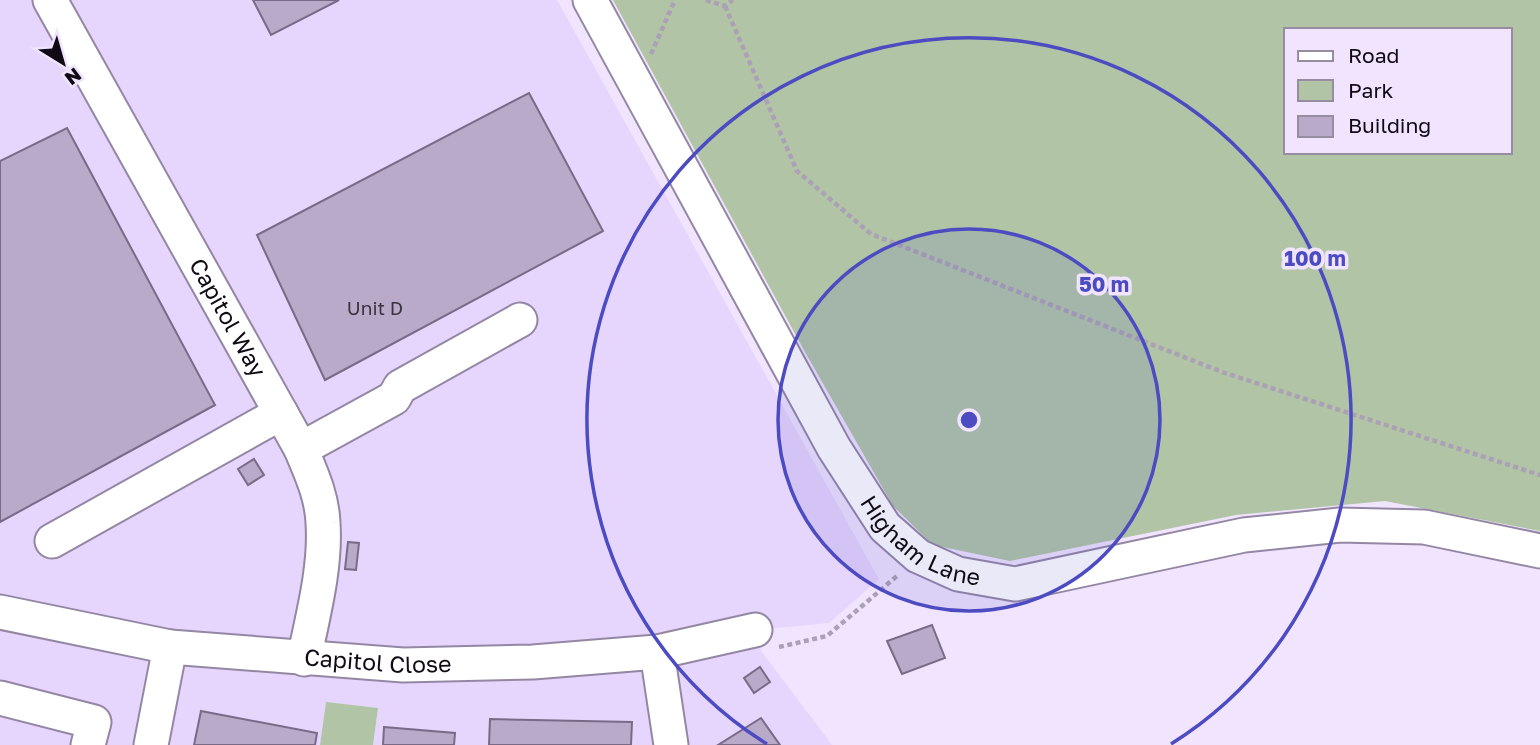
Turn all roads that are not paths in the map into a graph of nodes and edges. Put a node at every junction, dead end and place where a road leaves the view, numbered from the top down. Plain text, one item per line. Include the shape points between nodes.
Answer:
1 (50, 0) edge
2 (590, 0) edge
3 (520, 320) dead end
4 (292, 432) junction
5 (52, 541) dead end
6 (1540, 551) edge
7 (0, 612) edge
8 (755, 630) road end
9 (170, 647) junction
10 (657, 652) junction
11 (304, 659) junction
12 (0, 698) edge
13 (88, 745) edge
14 (151, 745) edge
15 (671, 745) edge

1 - 4 street, Capitol Way
2 - 6 street, Higham Lane via 834,448 885,527 918,556 958,574 1015,584 1244,535 1340,525 1424,527
3 - 4 street via 400,387 394,398
4 - 5 street
4 - 11 street, Capitol Way via 316,485 323,523 321,567
7 - 9 street, Capitol Close
8 - 10 street, Capitol Close
9 - 11 street, Capitol Close
9 - 14 street
10 - 11 street, Capitol Close via 533,662 403,664
10 - 15 street
12 - 13 street via 94,722

